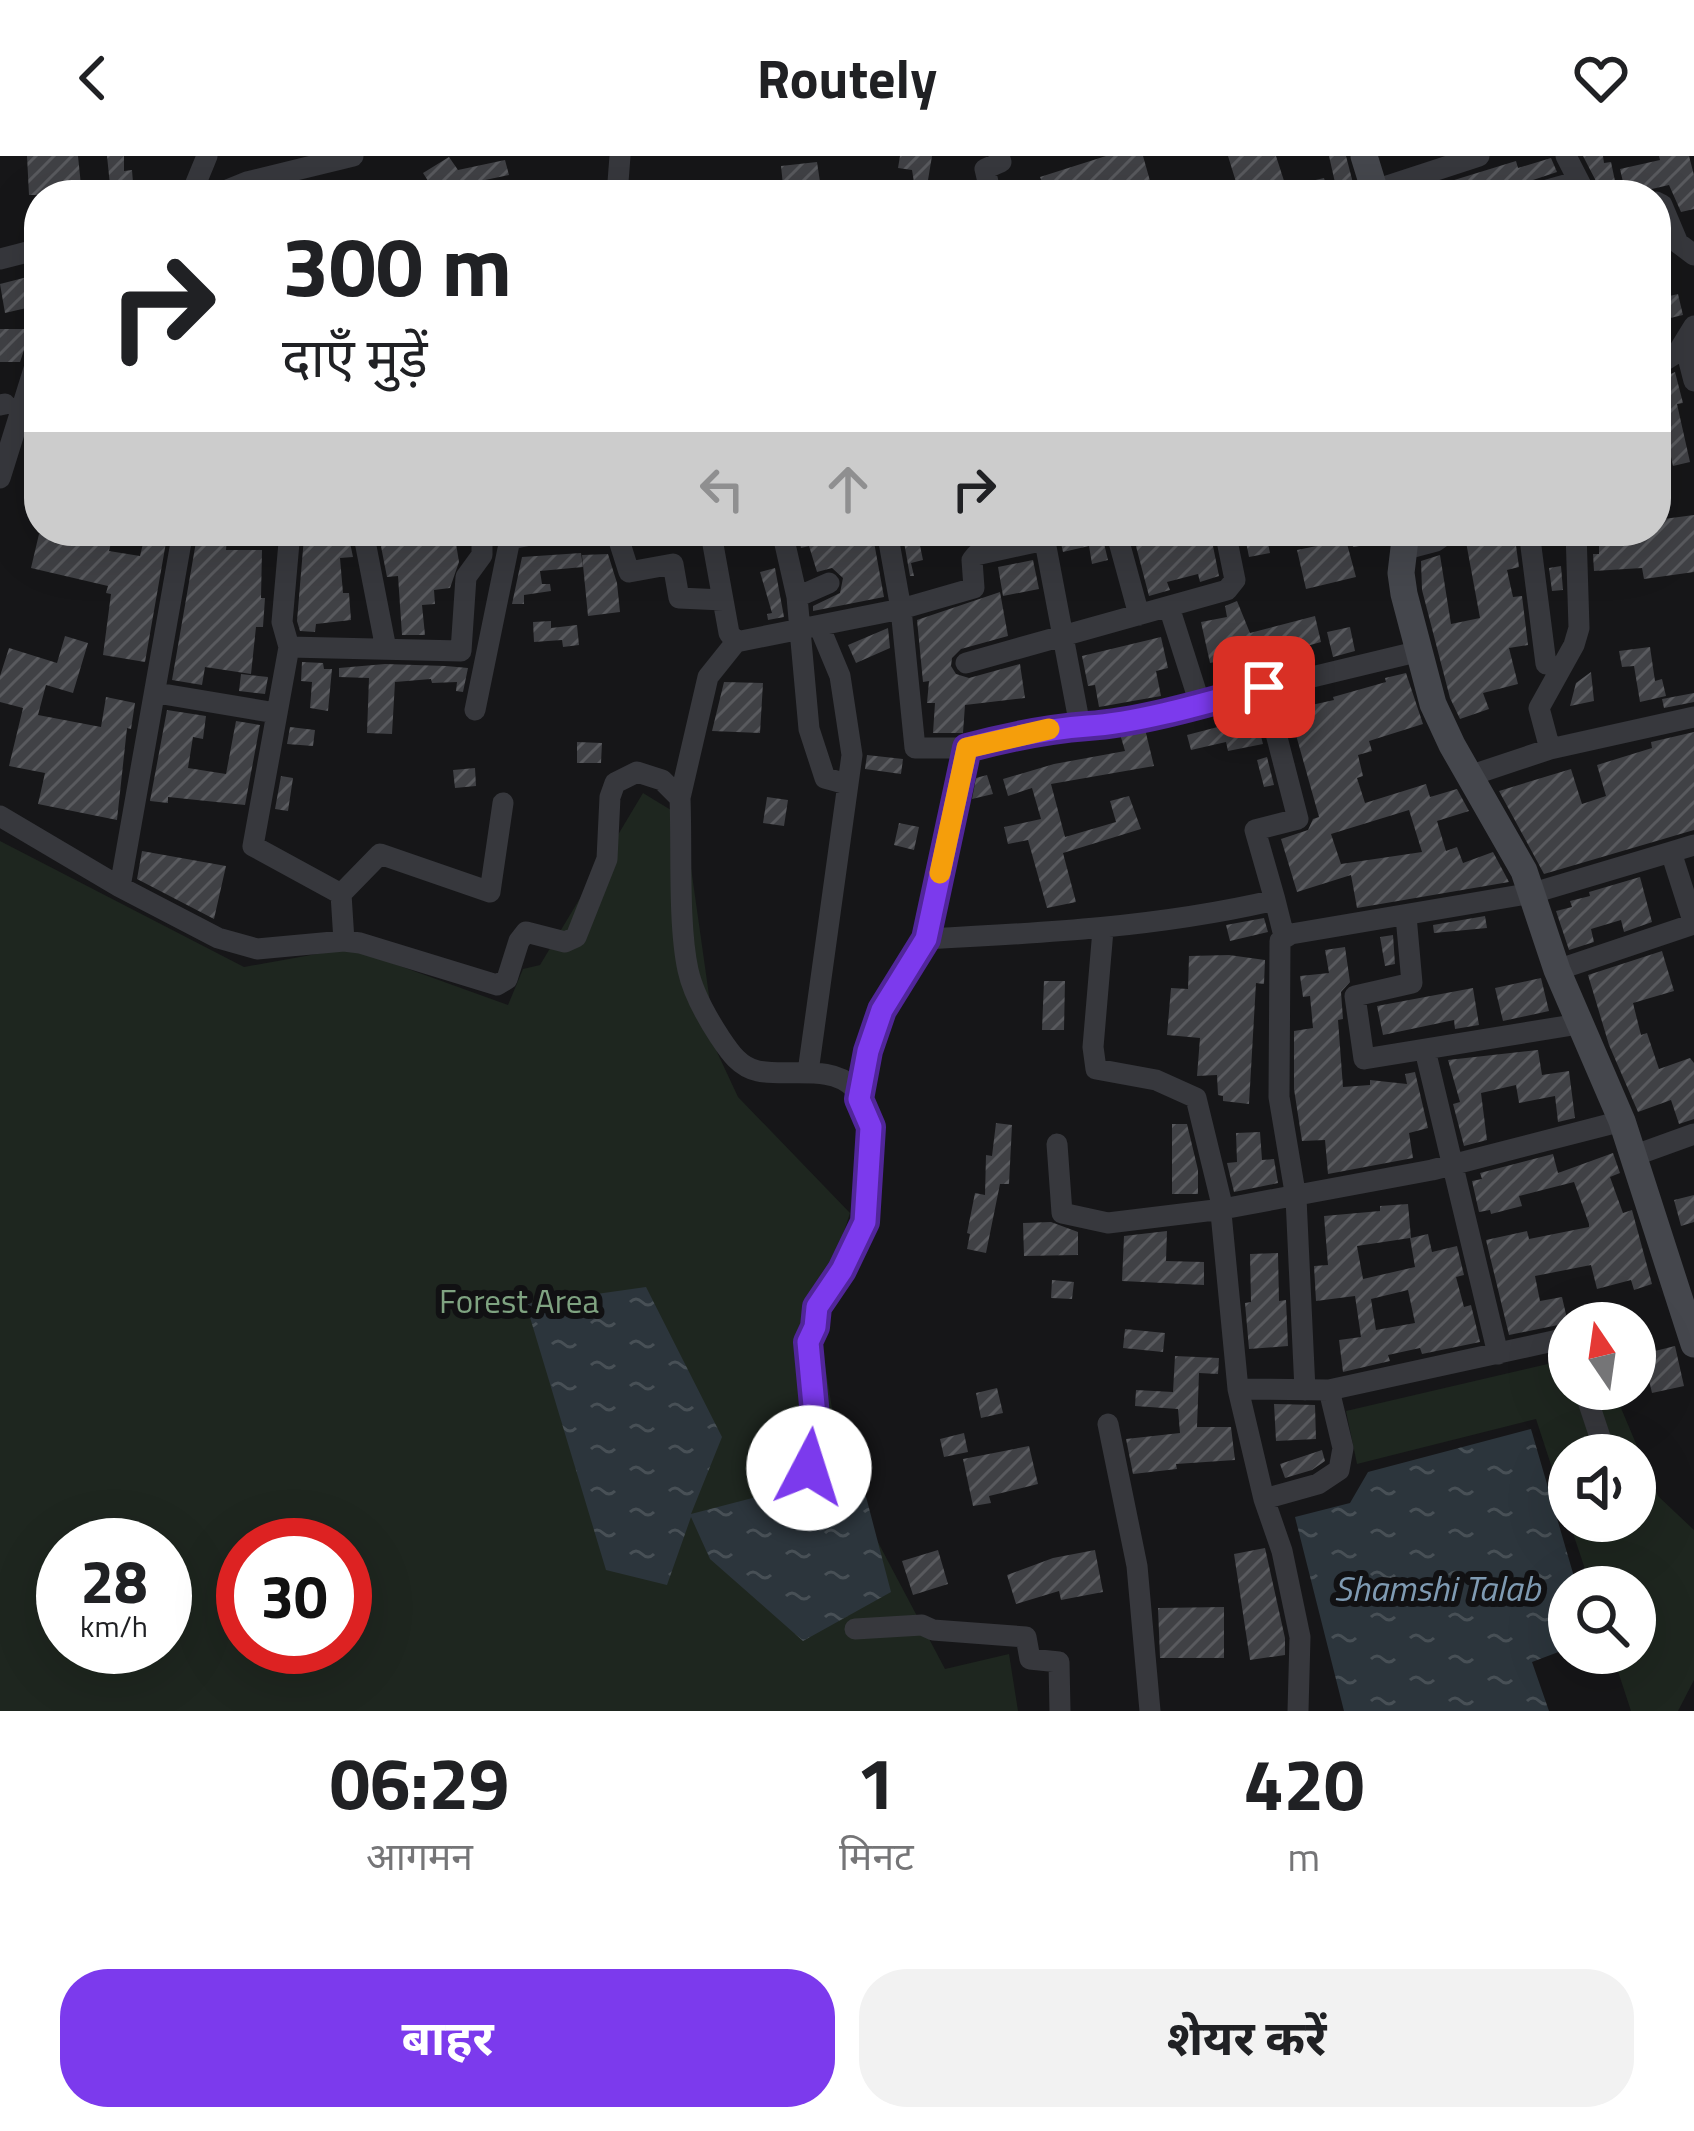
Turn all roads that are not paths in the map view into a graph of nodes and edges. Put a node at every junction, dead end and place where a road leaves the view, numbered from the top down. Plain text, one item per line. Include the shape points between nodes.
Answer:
1 (353, 156) edge
2 (999, 156) edge
3 (1479, 156) edge
4 (256, 180) edge
5 (988, 180) edge
6 (1412, 180) edge
7 (1671, 226) edge
8 (1694, 255) edge
9 (1689, 334) edge
10 (1694, 381) edge
11 (24, 401) edge
12 (0, 478) edge
13 (181, 546) edge
14 (289, 546) edge
15 (366, 546) edge
16 (482, 546) edge
17 (509, 546) edge
18 (621, 546) edge
19 (713, 546) edge
20 (785, 546) edge
21 (890, 546) edge
22 (1008, 546) edge
23 (1046, 546) edge
24 (1120, 546) edge
25 (1228, 546) edge
26 (1404, 546) edge
27 (1531, 546) edge
28 (1576, 546) edge
29 (829, 583) dead end
30 (797, 597) junction
31 (723, 601) junction
32 (1169, 607) junction
33 (902, 609) junction
34 (1139, 615) junction
35 (810, 630) junction
36 (1065, 637) junction
37 (736, 642) junction
38 (289, 647) junction
39 (386, 649) junction
40 (1417, 652) junction
41 (966, 664) dead end
42 (1546, 664) dead end
43 (1264, 687) junction
44 (157, 693) junction
45 (1200, 704) junction
46 (475, 710) dead end
47 (276, 713) junction
48 (1694, 717) edge
49 (1080, 726) junction
50 (967, 748) junction
51 (1550, 749) junction
52 (1469, 776) junction
53 (848, 784) junction
54 (680, 798) junction
55 (503, 803) dead end
56 (0, 816) edge
57 (1694, 845) edge
58 (1671, 852) junction
59 (120, 887) junction
60 (1533, 893) junction
61 (341, 894) junction
62 (1275, 900) junction
63 (1406, 916) junction
64 (1103, 930) junction
65 (1284, 936) junction
66 (926, 939) junction
67 (344, 941) junction
68 (1557, 970) junction
69 (1579, 1024) junction
70 (1425, 1050) junction
71 (808, 1072) junction
72 (859, 1099) junction
73 (1622, 1121) junction
74 (1694, 1134) edge
75 (1057, 1144) dead end
76 (1634, 1156) junction
77 (1452, 1165) junction
78 (1296, 1198) junction
79 (1223, 1209) junction
80 (1548, 1343) edge
81 (1694, 1344) edge
82 (1498, 1354) junction
83 (1238, 1389) junction
84 (1305, 1390) junction
85 (1329, 1390) junction
86 (1108, 1424) dead end
87 (809, 1468) dead end
88 (1264, 1498) junction
89 (855, 1629) dead end
90 (1060, 1711) edge
91 (1150, 1711) edge
92 (1298, 1711) edge

1 - 4 street
2 - 5 street via 985,169
3 - 6 street
7 - 8 street
9 - 10 street
11 - 12 street
13 - 44 street
14 - 38 street via 282,622
15 - 39 street
16 - 39 street via 466,577 461,651
17 - 46 street
18 - 31 street via 629,572 673,564 679,598
19 - 31 street
20 - 30 street
21 - 33 street
22 - 33 street via 976,555 974,588
23 - 36 street
24 - 34 street
25 - 32 street via 1233,586
26 - 40 street
27 - 42 street
28 - 51 street via 1579,628 1539,708
29 - 30 street
30 - 35 street
31 - 37 street
32 - 34 street
32 - 45 street
33 - 35 street
33 - 50 street via 915,748
34 - 36 street
35 - 37 street
35 - 53 street via 840,676 852,755
35 - 53 street via 809,729 825,778
36 - 41 street
36 - 49 street
37 - 54 street via 708,677
38 - 39 street
38 - 47 street
40 - 43 street
40 - 52 street
43 - 45 street
43 - 62 street via 1298,819 1255,830
44 - 47 street
44 - 59 street
45 - 49 street
47 - 61 street via 254,846
48 - 51 street
49 - 50 street
50 - 66 street
51 - 52 street
52 - 60 street
53 - 71 street
54 - 67 street via 662,780 637,772 615,783 607,859 575,937 565,943 526,932 504,983
54 - 71 street via 686,965 696,994 743,1066
55 - 61 street via 490,892 380,854
56 - 59 street
57 - 58 street
58 - 60 street
58 - 68 street via 1694,924
59 - 67 street via 235,944
60 - 63 street
60 - 68 street
61 - 67 street
62 - 64 street
62 - 65 street
63 - 65 street
63 - 70 street via 1412,983 1354,1000 1364,1059
64 - 66 street
64 - 79 street via 1096,1069 1156,1080 1196,1098
65 - 78 street via 1279,1097
66 - 72 street via 882,1010
68 - 69 street
69 - 70 street
69 - 73 street
70 - 77 street
71 - 72 street via 852,1085
72 - 87 street via 871,1127 865,1222 817,1307 808,1342 817,1437
73 - 76 street
73 - 77 street
74 - 76 street
75 - 79 street via 1062,1213 1108,1222
76 - 81 street
77 - 78 street
77 - 82 street
78 - 79 street
78 - 84 street
79 - 83 street
80 - 82 street
82 - 85 street
83 - 84 street
83 - 88 street
84 - 85 street
85 - 88 street via 1339,1469 1318,1484
86 - 91 street via 1137,1566
88 - 92 street via 1300,1637
89 - 90 street via 922,1624 1026,1637 1030,1659 1059,1663

